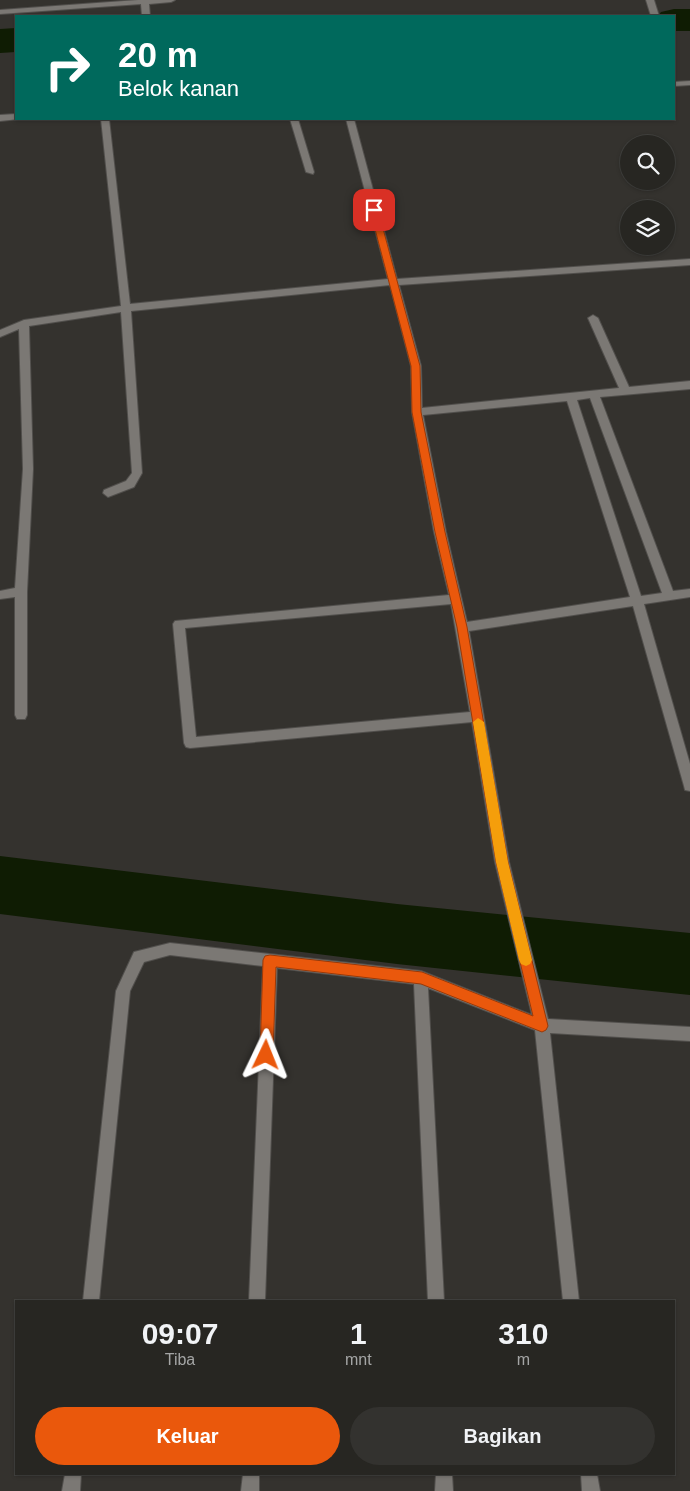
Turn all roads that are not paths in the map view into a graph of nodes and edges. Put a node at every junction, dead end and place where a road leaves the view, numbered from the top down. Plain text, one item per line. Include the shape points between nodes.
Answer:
1 (171, 0) edge
2 (145, 1) edge
3 (0, 12) edge
4 (146, 15) edge
5 (690, 83) edge
6 (675, 84) edge
7 (15, 117) edge
8 (0, 118) edge
9 (105, 120) edge
10 (294, 120) edge
11 (350, 120) edge
12 (310, 172) dead end
13 (690, 262) edge
14 (394, 282) junction
15 (126, 308) junction
16 (593, 318) dead end
17 (24, 323) junction
18 (0, 334) edge
19 (690, 386) edge
20 (626, 392) junction
21 (594, 396) junction
22 (571, 398) junction
23 (417, 412) junction
24 (108, 493) dead end
25 (21, 592) junction
26 (690, 593) edge
27 (0, 595) edge
28 (669, 595) junction
29 (456, 599) junction
30 (637, 600) junction
31 (462, 627) junction
32 (21, 715) dead end
33 (477, 716) junction
34 (690, 786) edge
35 (270, 960) junction
36 (422, 978) junction
37 (542, 1026) junction
38 (690, 1034) edge
39 (91, 1300) edge
40 (257, 1300) edge
41 (436, 1300) edge
42 (571, 1300) edge
43 (73, 1475) edge
44 (250, 1475) edge
45 (444, 1475) edge
46 (589, 1475) edge
47 (71, 1491) edge
48 (250, 1491) edge
49 (444, 1491) edge
50 (591, 1491) edge

1 - 2 street
2 - 3 street
2 - 4 street
5 - 6 street
7 - 8 street
9 - 15 street
10 - 12 street
11 - 14 street
13 - 14 street
14 - 15 street
14 - 23 street via 416,366
15 - 17 street
15 - 24 street via 137,473 130,484
16 - 20 street
17 - 18 street
17 - 25 street via 28,469
19 - 20 street
20 - 21 street
21 - 22 street
21 - 28 street
22 - 23 street
22 - 30 street
23 - 29 street
25 - 27 street
25 - 32 street
26 - 28 street
28 - 30 street
29 - 31 street
29 - 33 street via 179,624 190,743
30 - 31 street
30 - 34 street
31 - 33 street
33 - 37 street via 502,862
35 - 36 street
35 - 39 street via 170,949 139,957 123,991
35 - 40 street
36 - 37 street
36 - 41 street
37 - 38 street
37 - 42 street
43 - 47 street
44 - 48 street
45 - 49 street
46 - 50 street

